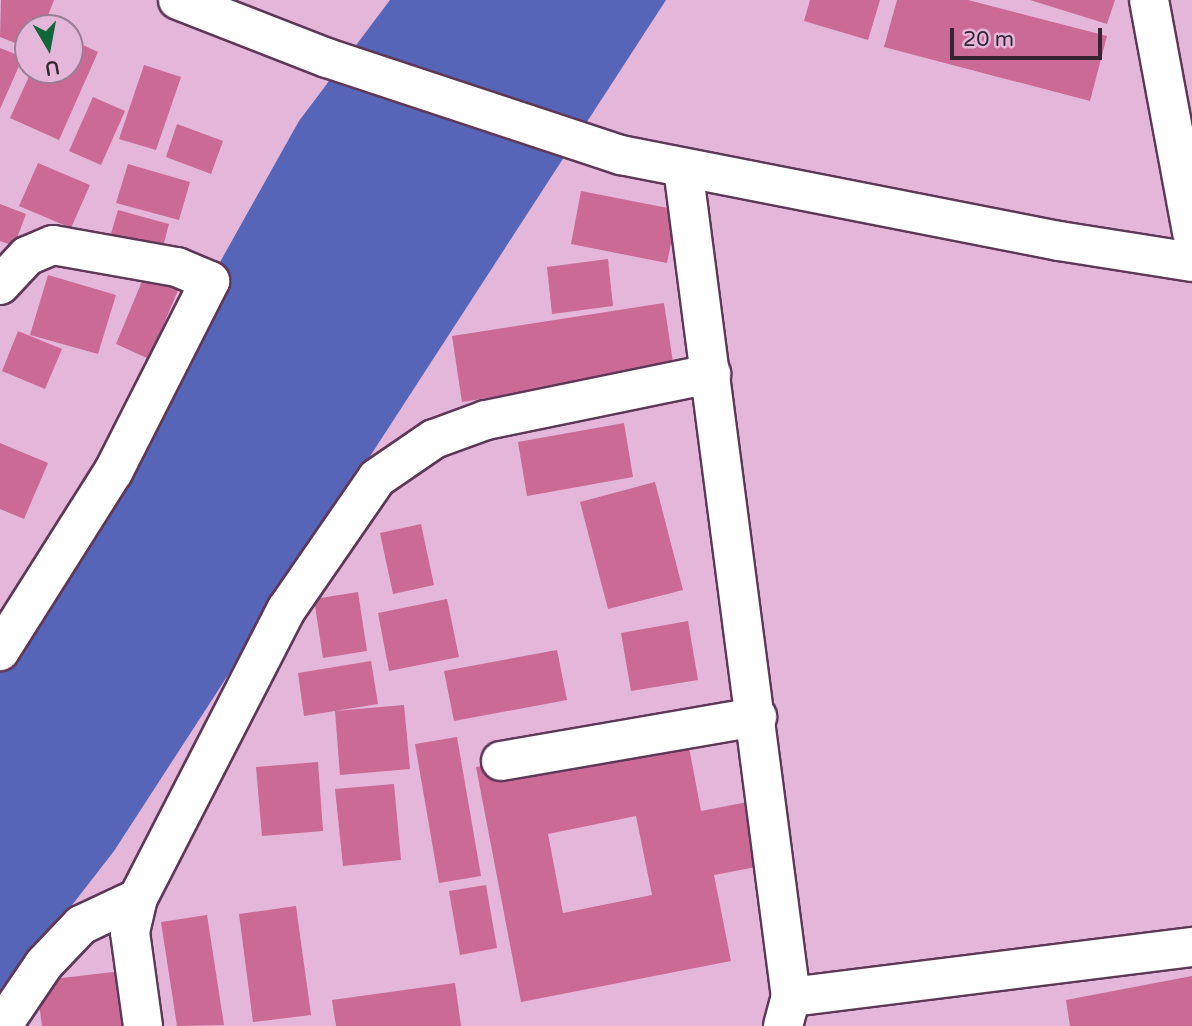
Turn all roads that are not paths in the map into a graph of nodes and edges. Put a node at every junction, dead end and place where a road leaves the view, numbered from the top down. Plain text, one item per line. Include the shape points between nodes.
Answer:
1 (178, 0) edge
2 (1149, 0) edge
3 (683, 167) junction
4 (1192, 233) edge
5 (1192, 262) edge
6 (0, 285) edge
7 (710, 374) junction
8 (0, 651) edge
9 (757, 717) junction
10 (501, 761) dead end
11 (138, 898) junction
12 (1192, 947) edge
13 (787, 1011) edge
14 (2, 1026) edge
15 (143, 1026) edge

1 - 3 street via 327,58 621,155
2 - 4 street
3 - 5 street via 1059,242
3 - 7 street
6 - 8 street via 27,256 53,245 177,267 210,281 113,472
7 - 9 street
7 - 11 street via 486,420 434,439 377,478 286,610
9 - 10 street
9 - 13 street
11 - 14 street via 81,925 44,964
11 - 15 street via 130,932
12 - 13 street

